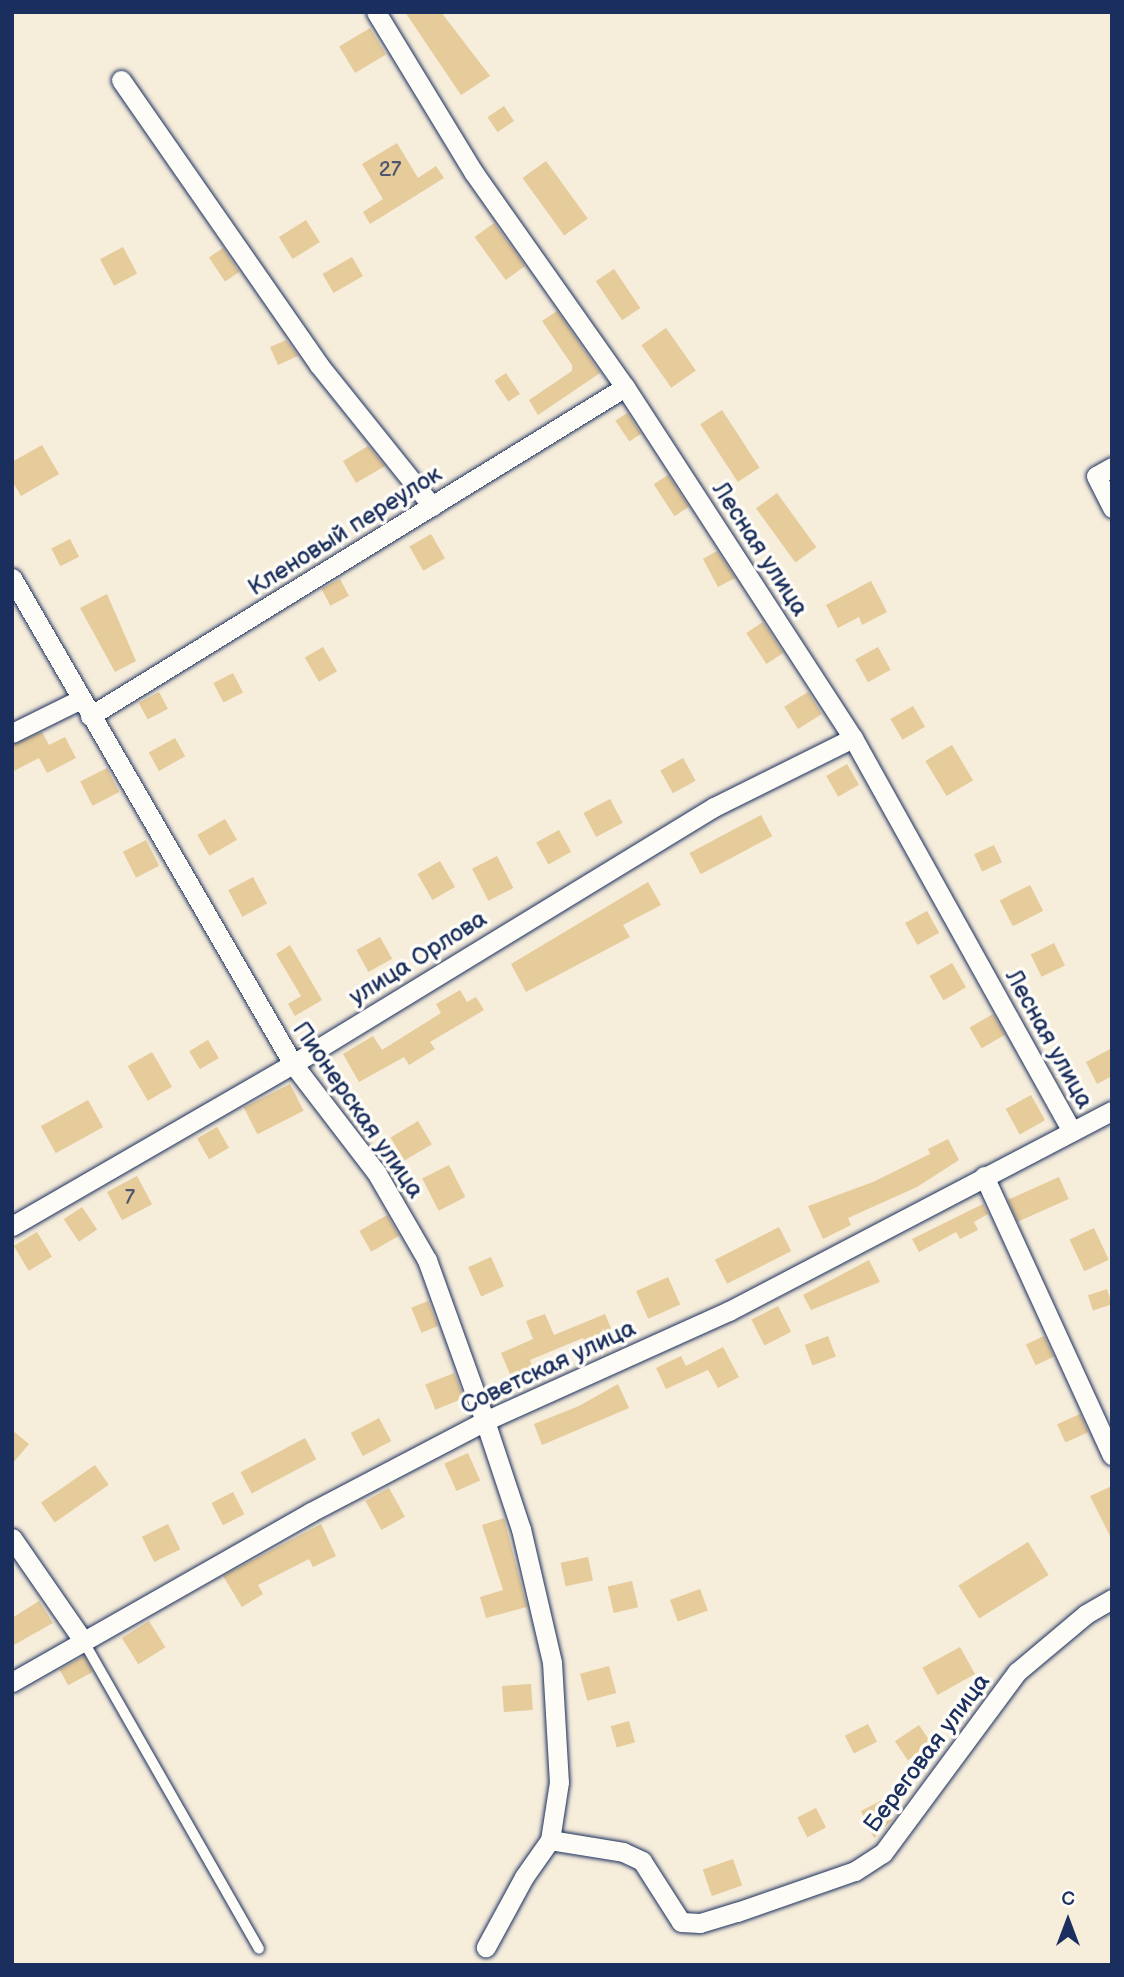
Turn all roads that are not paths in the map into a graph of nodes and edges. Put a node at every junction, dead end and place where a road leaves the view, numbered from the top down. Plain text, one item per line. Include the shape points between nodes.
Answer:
1 (376, 12) edge
2 (121, 80) dead end
3 (625, 387) junction
4 (1104, 472) edge
5 (432, 506) junction
6 (1112, 508) edge
7 (12, 578) edge
8 (86, 707) junction
9 (12, 733) edge
10 (853, 738) junction
11 (293, 1064) junction
12 (1112, 1111) edge
13 (1072, 1131) junction
14 (984, 1176) junction
15 (12, 1226) edge
16 (485, 1421) junction
17 (1112, 1455) edge
18 (12, 1538) edge
19 (1112, 1599) edge
20 (84, 1642) junction
21 (12, 1682) edge
22 (550, 1840) junction
23 (486, 1947) dead end
24 (259, 1949) dead end

1 - 3 street, Лесная улица via 474,173
2 - 5 street via 318,365
3 - 5 street, Кленовый переулок
3 - 10 street, Лесная улица
4 - 6 street
5 - 8 street, Кленовый переулок
7 - 8 street, Пионерская улица
8 - 9 street, Кленовый переулок
8 - 11 street, Пионерская улица
10 - 11 street, улица Орлова via 714,807
10 - 13 street, Лесная улица
11 - 15 street, улица Орлова
11 - 16 street, Пионерская улица via 376,1172 427,1260
12 - 13 street, Советская улица
13 - 14 street, Советская улица
14 - 16 street, Советская улица via 729,1311
14 - 17 street
16 - 20 street, Советская улица via 311,1512
16 - 22 street, Пионерская улица via 521,1529 552,1662 559,1782
18 - 20 street
19 - 22 street, Береговая улица via 1086,1614 1017,1672 883,1853 855,1871 747,1909 699,1923 681,1922 642,1861 623,1852
20 - 21 street, Советская улица
20 - 24 lane
22 - 23 street, Пионерская улица

